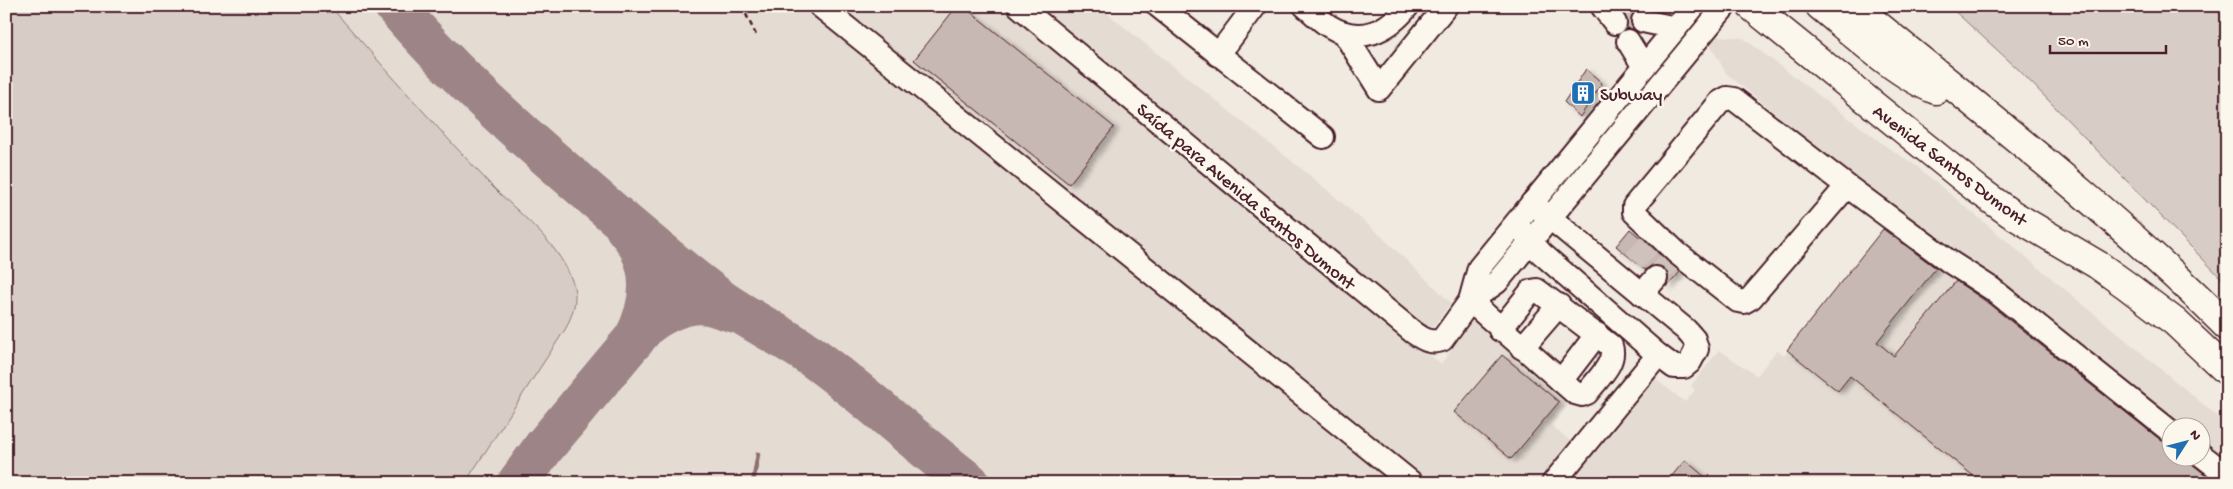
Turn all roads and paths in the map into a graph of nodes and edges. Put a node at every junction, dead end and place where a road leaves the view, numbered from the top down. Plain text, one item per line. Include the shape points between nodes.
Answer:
1 (742, 6) edge
2 (820, 6) edge
3 (1019, 6) edge
4 (1158, 6) edge
5 (1255, 6) edge
6 (1305, 6) edge
7 (1408, 6) edge
8 (1446, 6) edge
9 (1694, 6) edge
10 (1725, 6) edge
11 (1751, 6) edge
12 (1820, 6) edge
13 (1854, 6) edge
14 (1619, 19) edge
15 (1676, 28) junction
16 (1344, 33) junction
17 (757, 37) dead end
18 (1218, 55) junction
19 (1644, 67) junction
20 (1973, 103) junction
21 (1323, 138) dead end
22 (1847, 186) junction
23 (1532, 203) junction
24 (1551, 218) junction
25 (1516, 224) junction
26 (1531, 243) junction
27 (1641, 254) junction
28 (1661, 272) junction
29 (1470, 301) junction
30 (1558, 305) junction
31 (2227, 326) edge
32 (1500, 330) junction
33 (1522, 348) junction
34 (1658, 355) junction
35 (2227, 371) edge
36 (2160, 423) edge
37 (2210, 462) edge
38 (2227, 475) edge
39 (1412, 483) edge
40 (1553, 483) edge

1 - 17 path
2 - 39 street
3 - 29 street, Saída para Avenida Santos Dumont via 1422,339 1442,340
4 - 18 street
5 - 18 street
6 - 16 street via 1329,26
7 - 16 street via 1396,21 1378,32
8 - 16 street via 1379,89
9 - 15 street
10 - 24 street
11 - 35 main road, Avenida Santos Dumont via 1977,189 2010,213 2098,264 2175,322
12 - 20 main road via 1875,51 1928,87
13 - 20 main road
14 - 15 street
14 - 19 street
15 - 19 street
18 - 21 street
19 - 23 street
20 - 31 main road via 2174,272
22 - 27 street via 1734,98 1727,98 1720,102 1634,206
22 - 28 street via 1751,298 1744,302
22 - 36 street via 1992,289
23 - 24 street
23 - 25 street
24 - 26 street
24 - 27 street
25 - 26 street
25 - 29 street via 1480,268
26 - 29 street via 1497,282
26 - 34 street
27 - 28 street
27 - 28 street
28 - 34 street via 1697,349 1684,367 1674,367
29 - 32 street
30 - 32 street via 1538,290 1531,292
30 - 33 street
30 - 33 street via 1597,334 1614,353 1587,392 1582,395 1575,393
32 - 33 street
34 - 40 street
37 - 38 street

